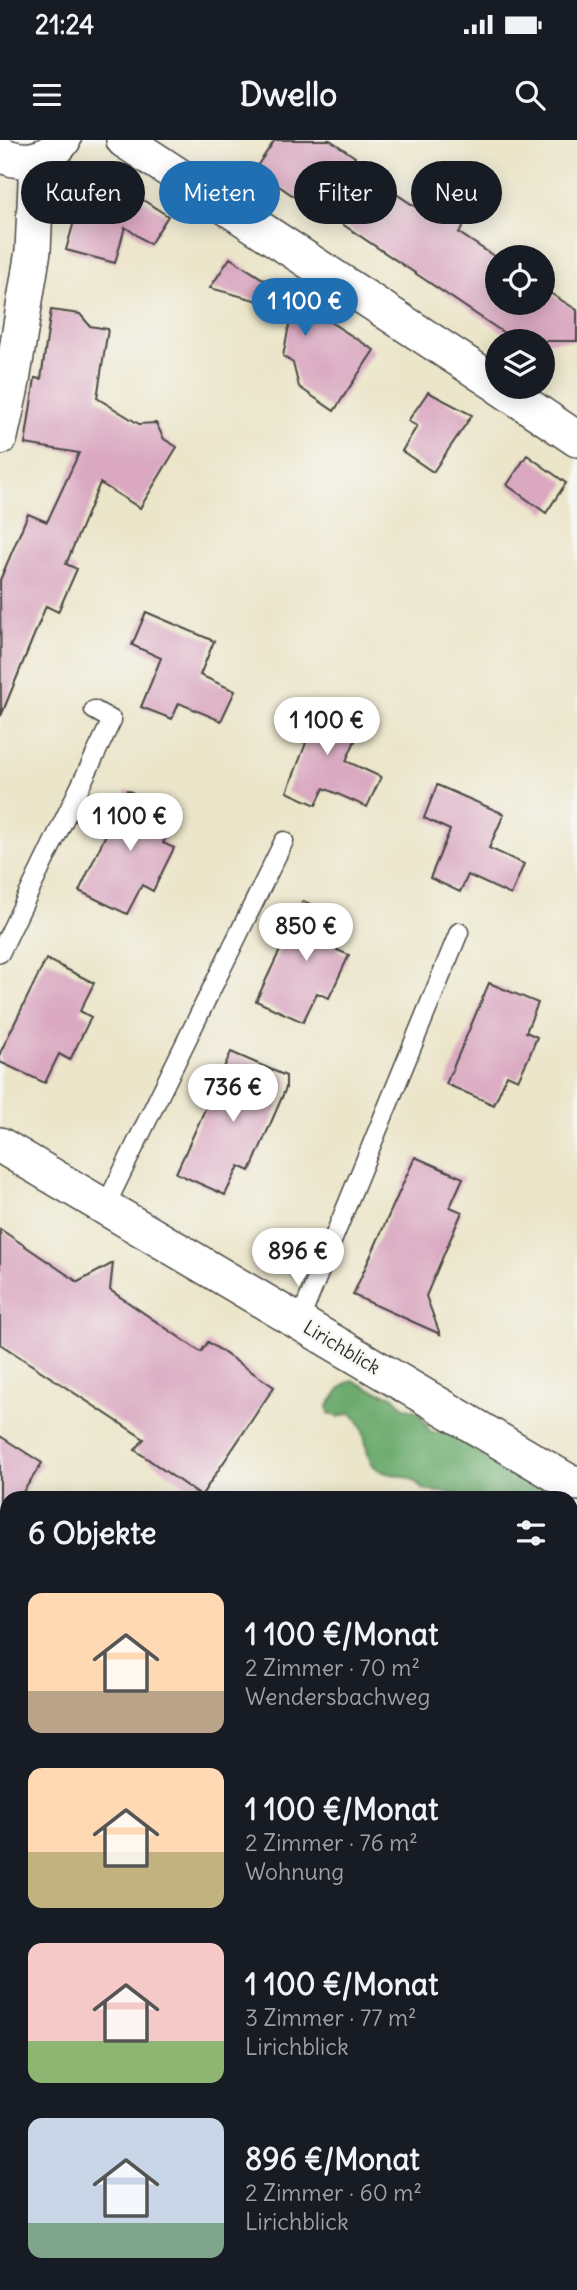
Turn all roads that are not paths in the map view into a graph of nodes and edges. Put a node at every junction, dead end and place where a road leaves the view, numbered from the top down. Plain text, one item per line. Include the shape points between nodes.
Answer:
1 (124, 140) edge
2 (50, 149) edge
3 (0, 154) edge
4 (485, 377) edge
5 (518, 399) edge
6 (0, 437) edge
7 (577, 439) edge
8 (94, 710) dead end
9 (284, 841) dead end
10 (459, 932) dead end
11 (0, 953) edge
12 (0, 1145) edge
13 (105, 1208) junction
14 (299, 1322) junction
15 (577, 1483) edge

1 - 4 street
2 - 3 street via 25,161
2 - 6 street
5 - 7 street
8 - 11 lane via 113,720
9 - 13 lane
10 - 14 lane
12 - 13 street, Lirichblick
13 - 14 street, Lirichblick
14 - 15 street, Lirichblick

